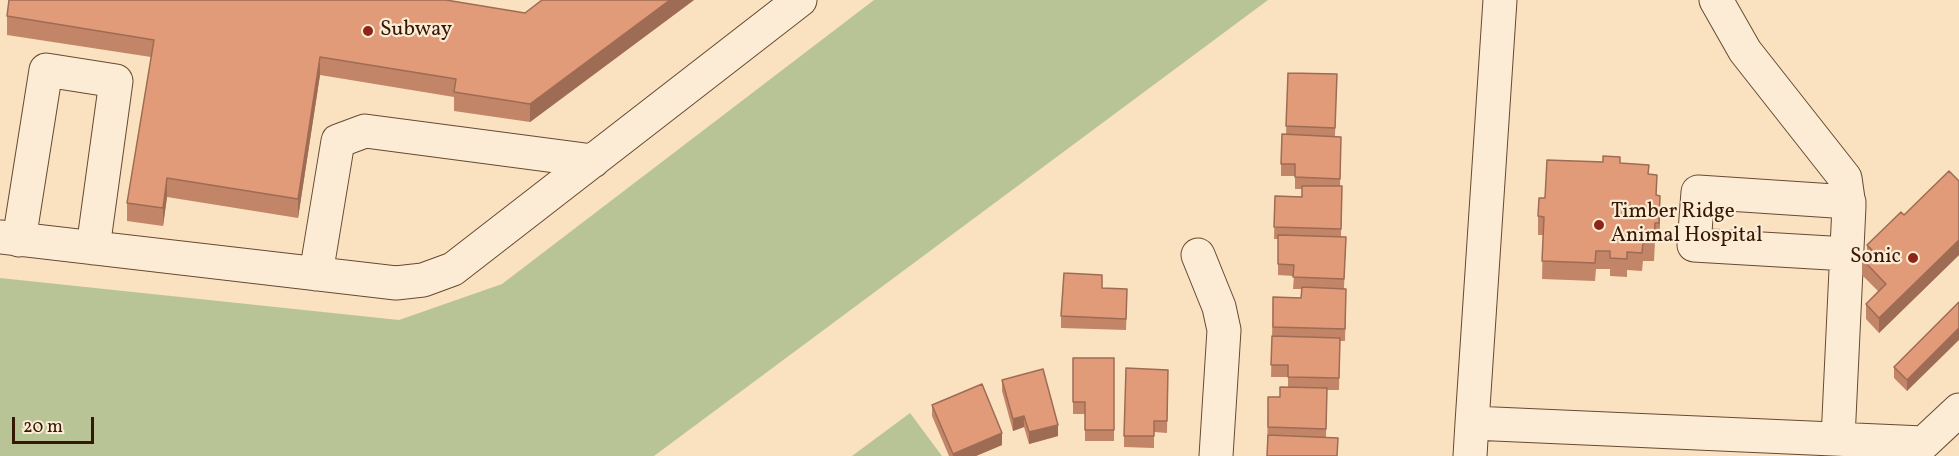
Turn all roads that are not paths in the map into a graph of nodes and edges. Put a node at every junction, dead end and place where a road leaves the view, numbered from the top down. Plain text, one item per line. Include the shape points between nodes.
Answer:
1 (800, 0) edge
2 (1500, 0) edge
3 (1716, 0) edge
4 (593, 161) junction
5 (1849, 202) junction
6 (9, 239) edge
7 (93, 248) junction
8 (1847, 254) junction
9 (1198, 255) dead end
10 (316, 274) junction
11 (1959, 410) edge
12 (1472, 423) junction
13 (1838, 439) junction
14 (1918, 449) edge
15 (1216, 456) edge
16 (1470, 456) edge

1 - 4 street
2 - 12 street
3 - 5 street via 1745,51 1845,178
4 - 10 street via 453,269 423,280 396,283
4 - 10 street via 365,131 338,141
5 - 8 street
5 - 8 street via 1698,192 1694,245
6 - 7 street
6 - 7 street via 46,70 116,81
7 - 10 street
8 - 13 street
9 - 15 street via 1224,330
11 - 14 street
12 - 13 street
12 - 16 street
13 - 14 street

